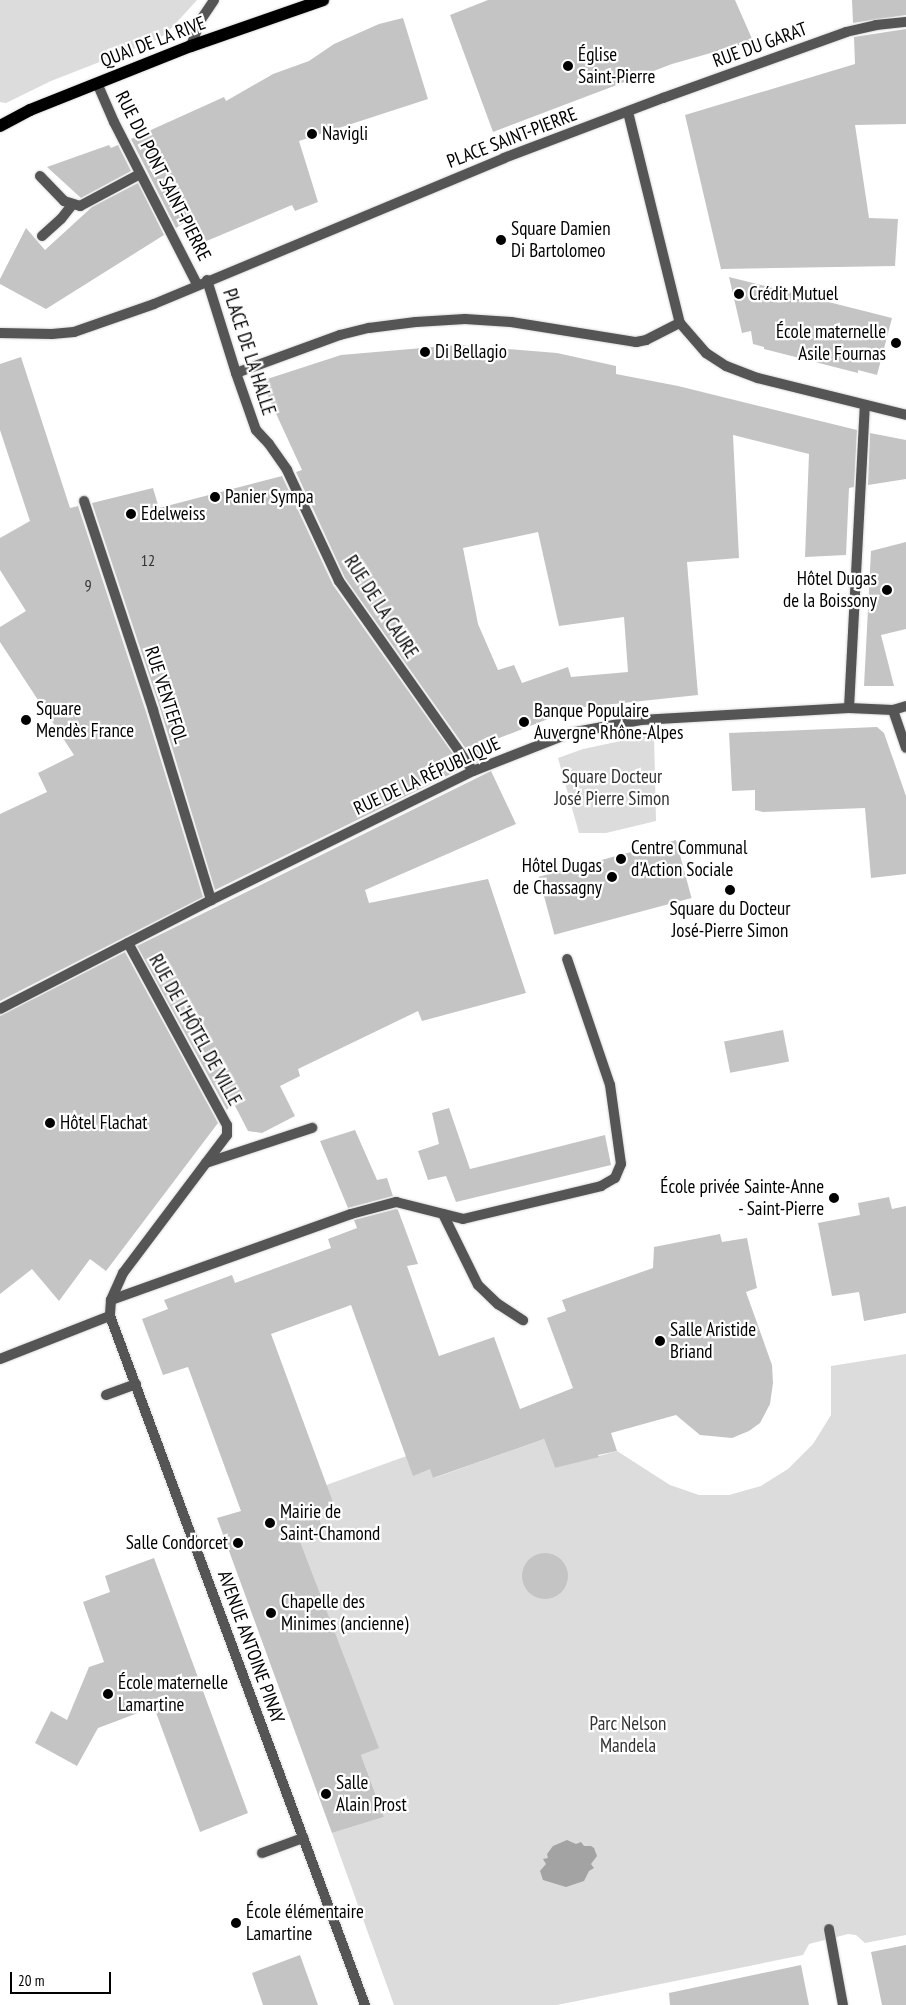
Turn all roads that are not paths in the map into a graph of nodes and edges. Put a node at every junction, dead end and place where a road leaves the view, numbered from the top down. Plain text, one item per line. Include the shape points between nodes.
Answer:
1 (214, 0) edge
2 (323, 0) edge
3 (906, 22) edge
4 (191, 46) junction
5 (97, 84) junction
6 (628, 112) junction
7 (0, 126) edge
8 (140, 174) junction
9 (40, 176) dead end
10 (72, 205) junction
11 (42, 236) dead end
12 (207, 280) junction
13 (197, 284) junction
14 (680, 323) junction
15 (0, 333) edge
16 (236, 373) junction
17 (866, 406) junction
18 (906, 415) edge
19 (256, 430) joint
20 (84, 501) dead end
21 (906, 706) edge
22 (849, 708) junction
23 (893, 710) junction
24 (906, 748) edge
25 (473, 771) junction
26 (211, 900) junction
27 (128, 943) junction
28 (567, 960) dead end
29 (0, 1009) edge
30 (312, 1128) dead end
31 (206, 1163) junction
32 (443, 1214) junction
33 (111, 1300) junction
34 (110, 1316) junction
35 (523, 1320) dead end
36 (0, 1359) edge
37 (136, 1384) junction
38 (106, 1395) dead end
39 (303, 1838) junction
40 (262, 1853) dead end
41 (829, 1930) dead end
42 (365, 2005) edge
43 (843, 2005) edge

1 - 4 street via 200,21
2 - 4 main road, QUAI DE LA RIVE
3 - 6 street, RUE DU GARAT via 846,32
4 - 5 main road, QUAI DE LA RIVE
5 - 7 main road, QUAI DE LA RIVE via 30,110
5 - 8 street, RUE DU PONT SAINT-PIERRE
6 - 12 street, PLACE SAINT-PIERRE via 504,158
6 - 14 street
8 - 10 street via 88,203
8 - 13 street, RUE DU PONT SAINT-PIERRE
9 - 10 street
10 - 11 street
12 - 13 street, PLACE DE LA HALLE
12 - 16 street, PLACE DE LA HALLE
13 - 15 street, PLACE DE LA HALLE via 154,304 74,332
14 - 16 street via 636,342 511,322 416,322 340,335
14 - 17 street via 706,353 726,366 779,384
16 - 19 street, PLACE DE LA HALLE
17 - 18 street
17 - 22 street
19 - 25 street, RUE DE LA CAURE via 287,470 339,582
20 - 26 street, RUE VENTEFOL
21 - 23 street, RUE DE LA RÉPUBLIQUE
22 - 23 street, RUE DE LA RÉPUBLIQUE
22 - 25 street, RUE DE LA RÉPUBLIQUE via 641,720 570,733
23 - 24 street
25 - 26 street, RUE DE LA RÉPUBLIQUE
26 - 27 street, RUE DE LA RÉPUBLIQUE
27 - 29 street, RUE DE LA RÉPUBLIQUE
27 - 31 street, RUE DE L'HÔTEL DE VILLE via 227,1125 227,1135
28 - 32 street via 610,1084 621,1164 615,1178 602,1186 462,1219
30 - 31 street
31 - 33 street via 123,1273
32 - 33 street via 396,1202 351,1214
32 - 35 street via 478,1285 498,1304
33 - 34 street, AVENUE ANTOINE PINAY
34 - 36 street
34 - 37 street, AVENUE ANTOINE PINAY
37 - 38 street
37 - 39 street, AVENUE ANTOINE PINAY
39 - 40 street
39 - 42 street, AVENUE ANTOINE PINAY
41 - 43 street

